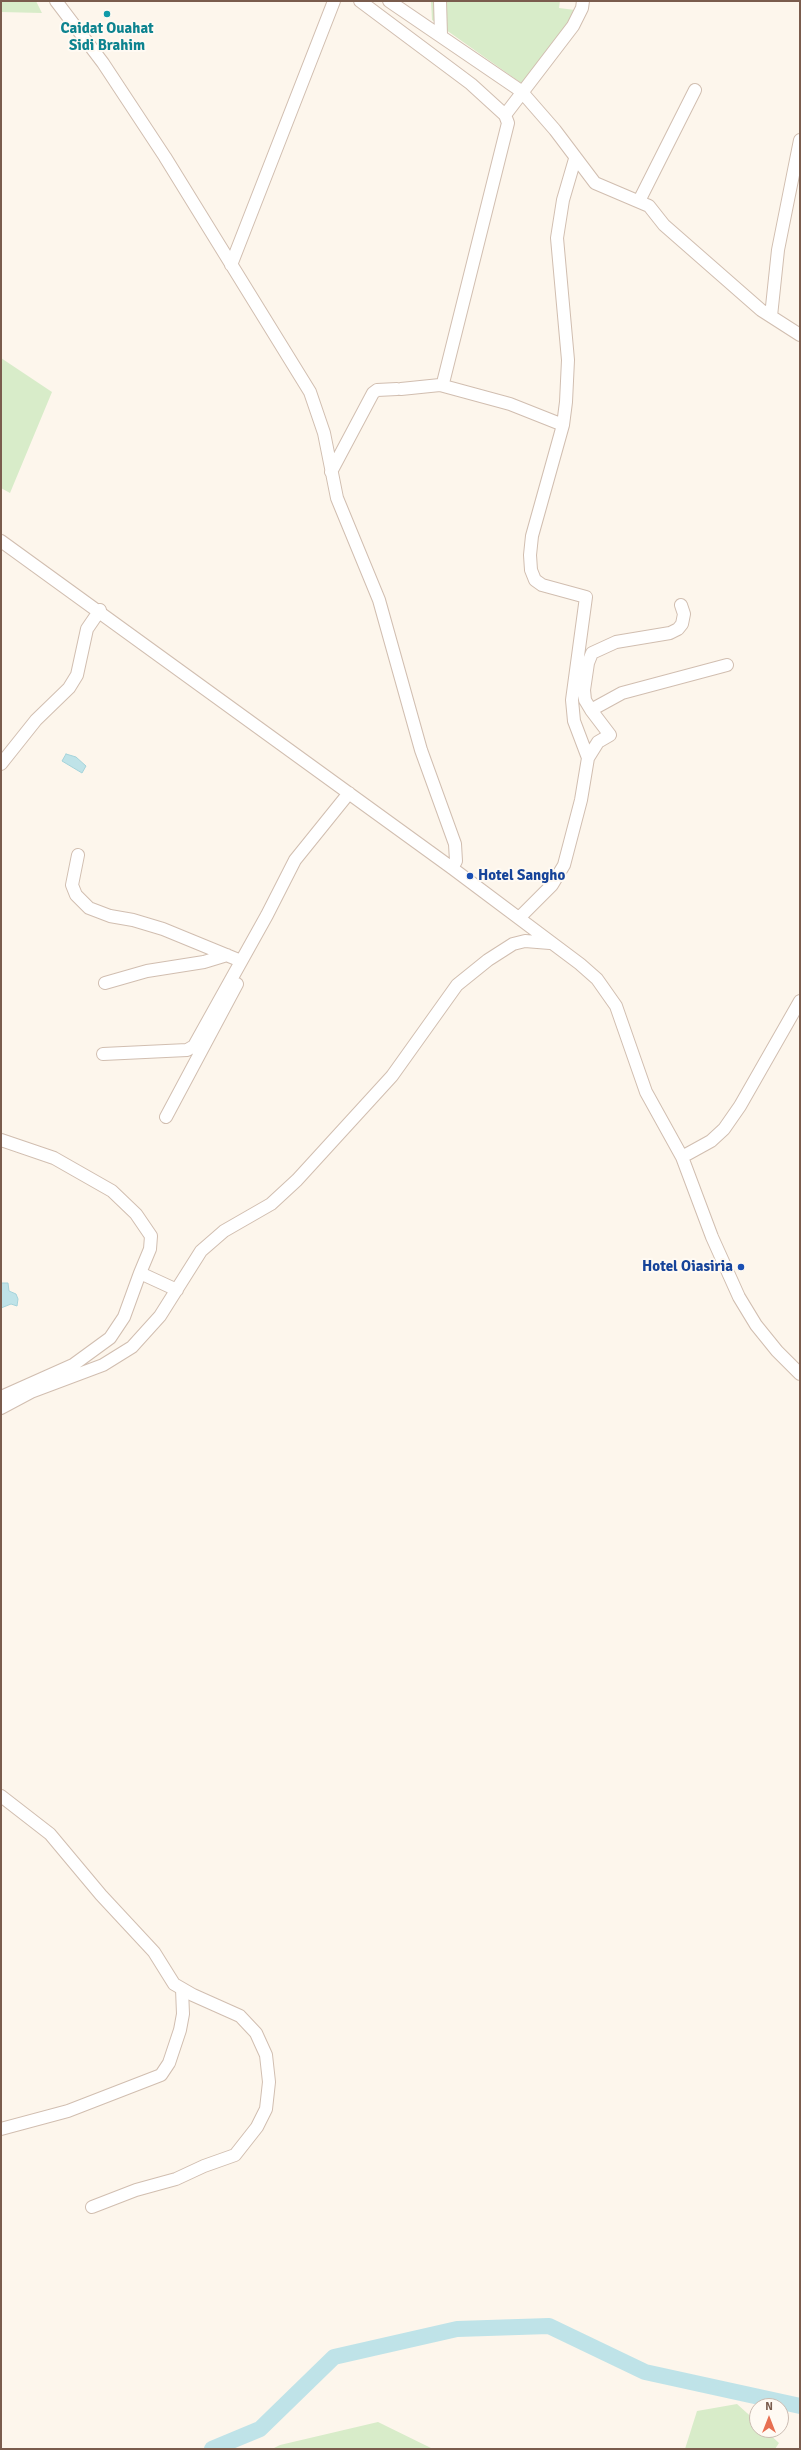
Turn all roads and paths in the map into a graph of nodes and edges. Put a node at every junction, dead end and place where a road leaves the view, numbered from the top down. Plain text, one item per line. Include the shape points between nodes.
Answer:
1 (56, 1) edge
2 (334, 1) edge
3 (360, 1) edge
4 (389, 1) edge
5 (440, 1) edge
6 (583, 1) edge
7 (441, 35) junction
8 (695, 90) dead end
9 (521, 91) junction
10 (505, 115) junction
11 (800, 140) edge
12 (575, 159) junction
13 (639, 201) junction
14 (231, 265) junction
15 (771, 316) junction
16 (800, 335) edge
17 (440, 385) junction
18 (563, 425) junction
19 (331, 472) junction
20 (1, 541) edge
21 (681, 605) dead end
22 (100, 610) junction
23 (727, 665) dead end
24 (591, 710) junction
25 (588, 758) junction
26 (1, 764) edge
27 (352, 795) junction
28 (78, 855) dead end
29 (452, 868) junction
30 (519, 918) junction
31 (550, 943) junction
32 (227, 955) junction
33 (241, 961) junction
34 (105, 983) dead end
35 (800, 1001) edge
36 (103, 1054) dead end
37 (166, 1117) dead end
38 (1, 1140) edge
39 (682, 1157) junction
40 (140, 1274) junction
41 (177, 1290) junction
42 (800, 1374) edge
43 (1, 1397) edge
44 (1, 1408) edge
45 (1, 1796) edge
46 (182, 1989) junction
47 (1, 2129) edge
48 (92, 2207) dead end

1 - 14 street via 102,63 165,157
2 - 14 street
3 - 10 street via 471,84
4 - 7 street
5 - 7 street
6 - 9 street via 573,26
7 - 9 street
8 - 13 street
9 - 10 street
9 - 12 street via 555,130
10 - 17 street via 508,123
11 - 15 street via 778,250
12 - 13 street via 595,183
12 - 18 street via 563,200 558,238 568,360
13 - 15 street via 649,206 664,225
14 - 19 street via 310,392 324,433
15 - 16 street
17 - 18 street via 510,404
17 - 19 street via 377,390 373,393
18 - 25 street via 532,536 531,570 535,580 542,585 586,597 572,700 574,721
19 - 29 street via 343,517 379,600 425,763 455,844 456,861
20 - 22 street
21 - 24 street via 684,614 682,624 670,634 616,642 592,653 584,690 585,700
22 - 26 street via 87,629 77,676 69,688 36,720
22 - 27 street
23 - 24 street via 622,693
24 - 25 street via 610,735 598,742
25 - 30 street via 581,800 564,865 552,885
27 - 29 street
27 - 33 street via 294,860
27 - 37 street via 302,863
28 - 32 street via 72,885 76,895 89,908 163,929
29 - 30 street
30 - 31 street
31 - 39 street via 580,964 597,980 616,1006 646,1092
31 - 41 street via 525,941 514,944 488,960 457,985 379,1091 283,1194 211,1240
32 - 33 street
32 - 34 street via 204,962 146,971
33 - 36 street via 191,1048
35 - 39 street via 740,1106 724,1129 711,1141
38 - 40 street via 54,1158 98,1182 112,1191 136,1214 151,1236 150,1248
39 - 42 street via 712,1237 739,1297 776,1351
40 - 41 street
40 - 43 street via 124,1317 110,1338 73,1366
41 - 44 street via 146,1334 117,1358 31,1392
45 - 46 street via 50,1834 148,1944 169,1978
46 - 47 street via 183,2014 180,2030 169,2063 161,2075 68,2111
46 - 48 street via 240,2016 256,2033 269,2068 268,2096 262,2120 243,2146 230,2158 204,2166 176,2180 136,2190

